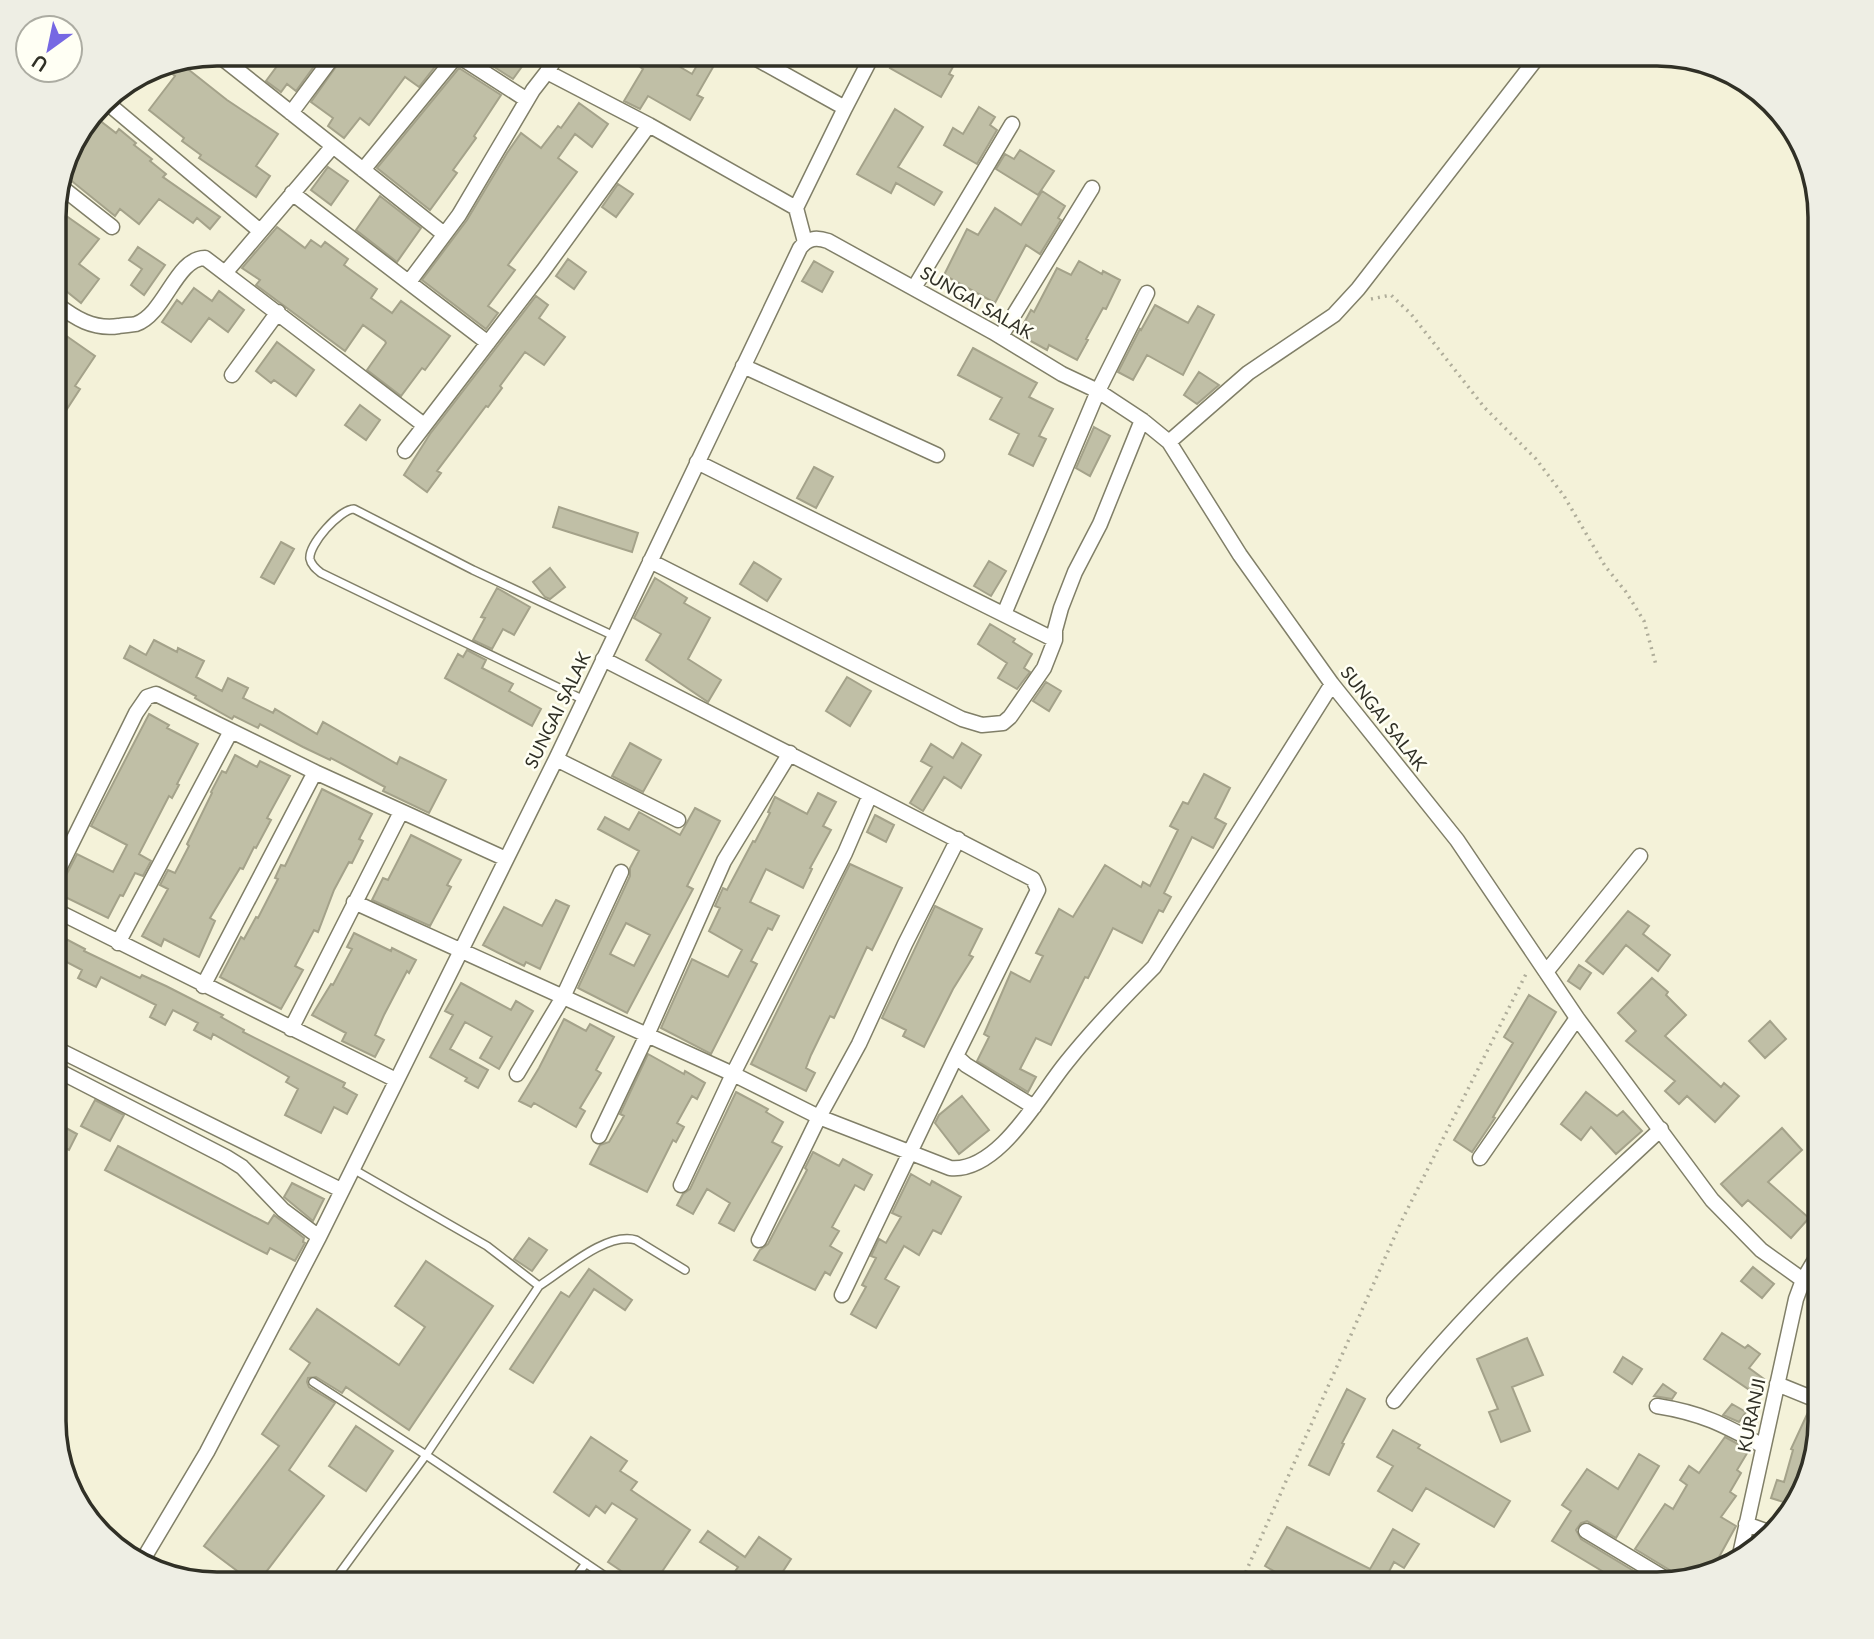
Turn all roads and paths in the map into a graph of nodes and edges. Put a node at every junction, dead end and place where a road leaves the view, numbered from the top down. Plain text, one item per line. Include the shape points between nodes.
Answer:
1 (1531, 66) edge
2 (233, 67) edge
3 (325, 67) edge
4 (448, 67) edge
5 (476, 67) edge
6 (550, 67) edge
7 (771, 67) edge
8 (866, 67) edge
9 (547, 72) junction
10 (527, 100) junction
11 (114, 108) edge
12 (845, 108) junction
13 (291, 113) junction
14 (1012, 124) dead end
15 (649, 125) junction
16 (333, 146) junction
17 (363, 170) junction
18 (1092, 188) dead end
19 (69, 193) edge
20 (292, 193) junction
21 (796, 208) junction
22 (112, 227) dead end
23 (260, 231) junction
24 (444, 234) junction
25 (805, 242) junction
26 (225, 272) junction
27 (408, 282) junction
28 (914, 288) junction
29 (1147, 293) dead end
30 (1366, 301) dead end
31 (67, 312) edge
32 (278, 312) junction
33 (1001, 336) junction
34 (488, 343) junction
35 (743, 366) junction
36 (232, 375) dead end
37 (1098, 391) junction
38 (1142, 420) junction
39 (424, 425) junction
40 (1169, 442) junction
41 (405, 451) dead end
42 (937, 455) dead end
43 (697, 462) junction
44 (650, 561) junction
45 (1003, 614) junction
46 (614, 636) junction
47 (1055, 640) junction
48 (604, 659) junction
49 (1656, 665) dead end
50 (1332, 684) junction
51 (584, 700) junction
52 (231, 730) junction
53 (790, 753) junction
54 (556, 759) junction
55 (315, 772) junction
56 (870, 795) junction
57 (401, 812) junction
58 (678, 820) dead end
59 (958, 839) junction
60 (67, 853) edge
61 (1640, 856) dead end
62 (506, 859) junction
63 (621, 872) dead end
64 (355, 902) junction
65 (67, 916) edge
66 (118, 943) junction
67 (461, 950) junction
68 (1535, 956) junction
69 (1546, 972) junction
70 (203, 986) junction
71 (563, 997) junction
72 (1577, 1018) junction
73 (291, 1029) junction
74 (647, 1035) junction
75 (67, 1054) edge
76 (956, 1056) junction
77 (517, 1074) dead end
78 (733, 1074) junction
79 (67, 1075) edge
80 (396, 1080) junction
81 (1034, 1107) junction
82 (819, 1117) junction
83 (1661, 1129) junction
84 (599, 1136) dead end
85 (909, 1151) junction
86 (1480, 1158) dead end
87 (352, 1168) junction
88 (681, 1185) dead end
89 (341, 1190) junction
90 (319, 1237) junction
91 (759, 1240) dead end
92 (685, 1270) dead end
93 (1808, 1271) edge
94 (1803, 1280) junction
95 (1808, 1282) edge
96 (539, 1286) junction
97 (842, 1295) dead end
98 (313, 1382) dead end
99 (1777, 1384) junction
100 (1808, 1397) edge
101 (1394, 1401) dead end
102 (1657, 1406) dead end
103 (1763, 1446) junction
104 (426, 1455) junction
105 (1746, 1524) junction
106 (1761, 1529) edge
107 (1586, 1531) dead end
108 (1741, 1547) edge
109 (146, 1555) edge
110 (586, 1563) junction
111 (340, 1572) edge
112 (579, 1572) edge
113 (599, 1572) edge
114 (1246, 1572) edge
115 (1654, 1572) edge

1 - 40 street via 1334,315 1248,373
2 - 13 street
3 - 13 street
4 - 17 street
5 - 10 street
6 - 9 street
7 - 12 street
8 - 12 street
9 - 10 street
9 - 15 street
10 - 24 street
11 - 23 street
12 - 21 street
13 - 16 street
14 - 28 street
15 - 21 street
15 - 34 street
16 - 17 street
16 - 20 street
17 - 24 street
18 - 33 street
19 - 22 street
20 - 23 street
20 - 27 street
21 - 25 street
23 - 26 street
24 - 27 street
25 - 28 street, SUNGAI SALAK via 817,237 828,241
25 - 35 street, SUNGAI SALAK
26 - 31 street via 198,258 187,265 153,312 137,324 92,326
26 - 32 street
27 - 34 street
28 - 33 street, SUNGAI SALAK
29 - 37 street
30 - 49 path via 1391,295 1411,313 1484,407 1536,459 1644,621
32 - 36 street
32 - 39 street
33 - 37 street, SUNGAI SALAK
34 - 39 street
35 - 42 street
35 - 43 street, SUNGAI SALAK
37 - 38 street, SUNGAI SALAK
37 - 45 street
38 - 40 street, SUNGAI SALAK
38 - 47 street via 1101,524 1075,572
39 - 41 street
40 - 50 street, SUNGAI SALAK via 1240,555
43 - 44 street, SUNGAI SALAK
43 - 45 street
44 - 46 street, SUNGAI SALAK
44 - 47 street via 982,725 1010,717 1044,668
45 - 47 street
46 - 48 street, SUNGAI SALAK
46 - 51 lane via 354,509 340,513 310,555 310,562 321,573
48 - 51 street, SUNGAI SALAK
48 - 53 street
50 - 68 street, SUNGAI SALAK via 1457,840
50 - 81 street via 1154,967 1064,1064
51 - 54 street, SUNGAI SALAK
52 - 55 street
52 - 60 street via 156,694 147,697
52 - 66 street
53 - 56 street
53 - 74 street via 724,860
54 - 58 street
54 - 62 street, SUNGAI SALAK
55 - 57 street
55 - 70 street
56 - 59 street
56 - 78 street
57 - 62 street
57 - 64 street
59 - 76 street via 1033,879 1038,890
59 - 82 street
61 - 69 street
62 - 67 street, SUNGAI SALAK
63 - 71 street
64 - 67 street
64 - 73 street
65 - 66 street
66 - 70 street
67 - 71 street
67 - 80 street, SUNGAI SALAK
68 - 69 street, SUNGAI SALAK
68 - 114 path via 1401,1222
69 - 72 street, SUNGAI SALAK
70 - 73 street
71 - 74 street
71 - 77 street
72 - 83 street, SUNGAI SALAK
72 - 86 street
73 - 80 street
74 - 78 street
74 - 84 street
75 - 89 street
76 - 81 street
76 - 85 street
78 - 82 street
78 - 88 street
79 - 90 street via 242,1167 283,1210
80 - 87 street, SUNGAI SALAK
81 - 85 street via 994,1150 970,1167 950,1168
82 - 85 street
82 - 91 street
83 - 94 street, SUNGAI SALAK via 1712,1200 1761,1250
83 - 101 street via 1521,1261
85 - 97 street
87 - 89 street, SUNGAI SALAK
87 - 96 lane via 487,1246
89 - 90 street, SUNGAI SALAK
90 - 109 street, SUNGAI SALAK via 207,1452
92 - 96 lane via 636,1240 617,1238
93 - 94 street, KURANJI
94 - 95 street, SUNGAI SALAK
94 - 99 street, KURANJI
96 - 104 lane
98 - 104 lane
99 - 100 street
99 - 103 street, KURANJI
102 - 103 street via 1716,1420
103 - 105 street, KURANJI
104 - 110 lane
104 - 111 lane
105 - 106 street
105 - 108 street, KURANJI
107 - 115 street
110 - 112 lane
110 - 113 lane

